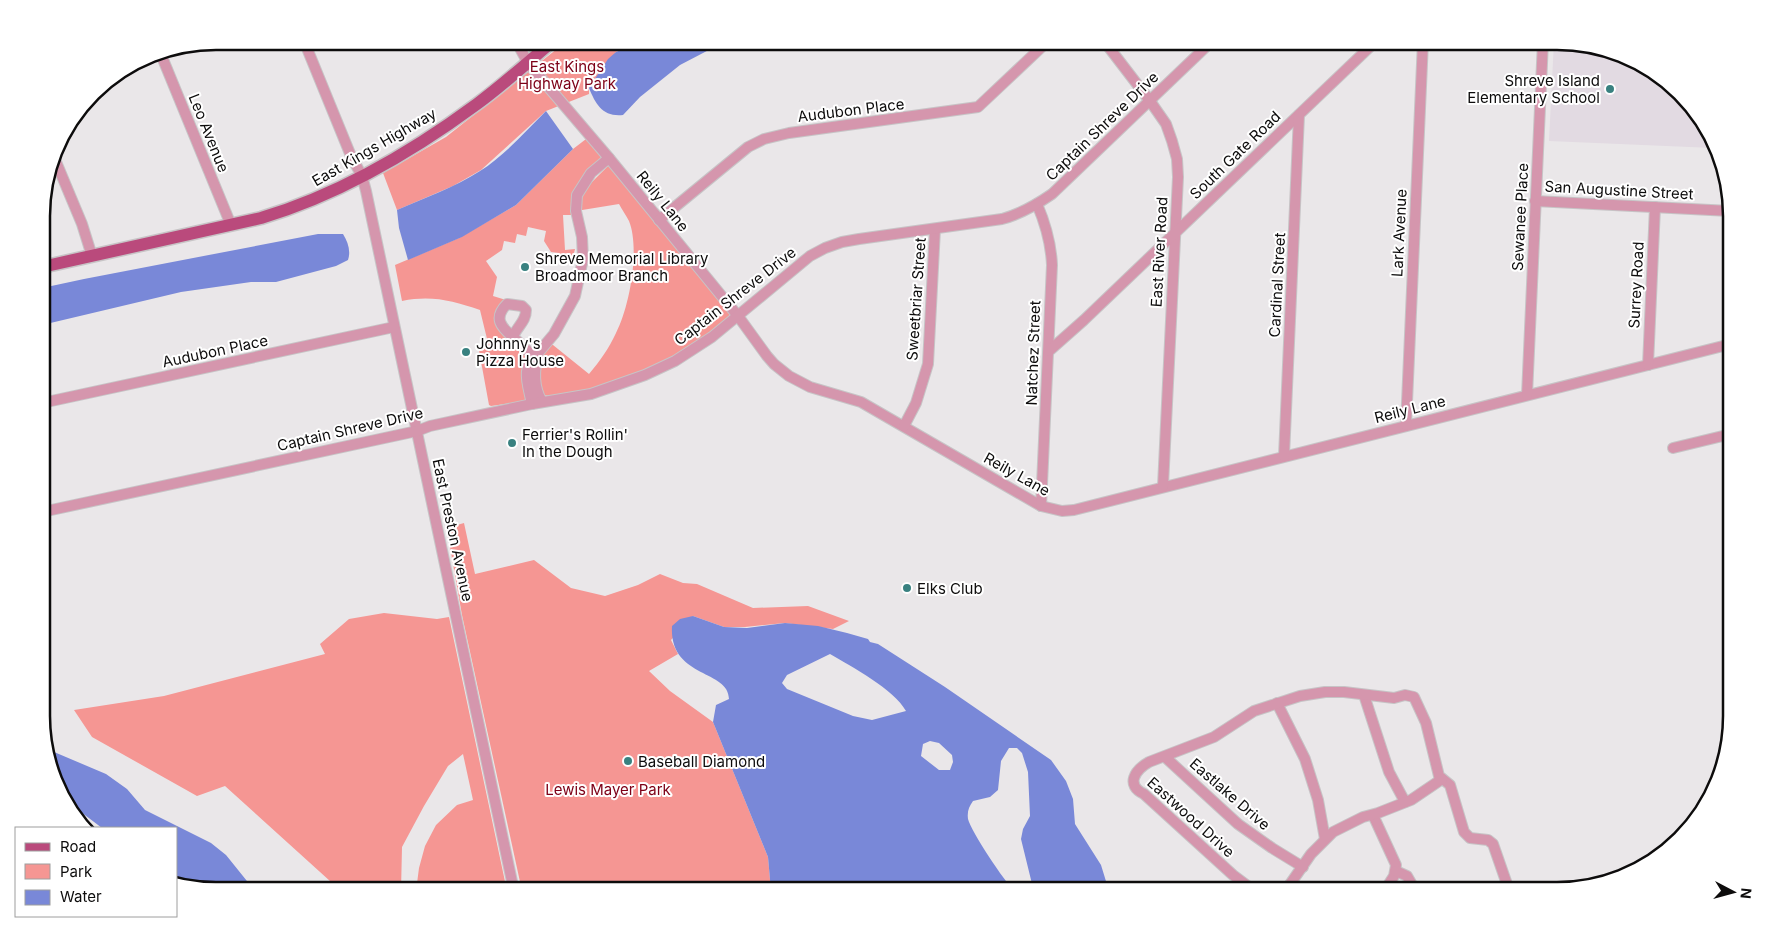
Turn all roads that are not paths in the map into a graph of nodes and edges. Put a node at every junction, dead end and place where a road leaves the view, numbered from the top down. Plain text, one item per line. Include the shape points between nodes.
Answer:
1 (308, 50) edge
2 (521, 50) edge
3 (543, 50) edge
4 (1038, 50) edge
5 (1111, 50) edge
6 (1203, 50) edge
7 (1367, 50) edge
8 (1423, 50) edge
9 (1543, 50) edge
10 (163, 59) edge
11 (528, 62) junction
12 (1150, 101) junction
13 (1299, 115) junction
14 (610, 160) junction
15 (58, 166) edge
16 (362, 176) junction
17 (1535, 201) junction
18 (1037, 204) junction
19 (1655, 207) junction
20 (1723, 211) edge
21 (659, 220) junction
22 (231, 225) junction
23 (935, 228) junction
24 (1174, 234) junction
25 (92, 256) junction
26 (50, 265) edge
27 (738, 316) junction
28 (394, 327) junction
29 (513, 337) dead end
30 (1723, 346) edge
31 (1049, 351) junction
32 (536, 355) junction
33 (1648, 365) junction
34 (1527, 395) junction
35 (50, 401) edge
36 (537, 403) junction
37 (1406, 425) junction
38 (904, 426) junction
39 (417, 431) junction
40 (1723, 436) edge
41 (1673, 448) dead end
42 (1284, 456) junction
43 (1163, 486) junction
44 (1041, 506) junction
45 (50, 510) edge
46 (1364, 696) junction
47 (1277, 704) junction
48 (1165, 757) junction
49 (1442, 779) junction
50 (1405, 802) junction
51 (1373, 815) junction
52 (1325, 839) junction
53 (1303, 867) junction
54 (1396, 871) junction
55 (512, 882) edge
56 (1242, 882) edge
57 (1292, 882) edge
58 (1390, 882) edge
59 (1410, 882) edge
60 (1506, 882) edge

1 - 16 street, East Preston Avenue
2 - 11 street, Reily Lane
3 - 11 main road, East Kings Highway
4 - 21 street, Audubon Place via 978,107 764,139 748,147
5 - 12 street, East River Road
6 - 12 street, Captain Shreve Drive
7 - 13 street, South Gate Road
8 - 37 street, Lark Avenue
9 - 17 street, Sewanee Place
10 - 22 street, Leo Avenue
11 - 14 street, Reily Lane
11 - 16 main road, East Kings Highway via 444,127
12 - 18 street, Captain Shreve Drive via 1052,194
12 - 24 street, East River Road via 1166,124 1176,159
13 - 24 street, South Gate Road
13 - 42 street, Cardinal Street
14 - 21 street, Reily Lane
14 - 32 street via 591,173 577,195 583,259 575,296 554,334
15 - 25 street
16 - 22 main road, East Kings Highway via 294,208
16 - 28 street, East Preston Avenue
17 - 19 street, San Augustine Street
17 - 34 street, Sewanee Place
18 - 23 street, Captain Shreve Drive via 1002,219
18 - 31 street, Natchez Street via 1051,250
19 - 20 street, San Augustine Street
19 - 33 street, Surrey Road
21 - 27 street, Reily Lane
22 - 25 main road, East Kings Highway
23 - 27 street, Captain Shreve Drive via 859,238 825,248 799,265
23 - 38 street, Sweetbriar Street via 928,364 916,403
24 - 31 street, South Gate Road
24 - 43 street, East River Road
25 - 26 main road, East Kings Highway
27 - 36 street, Captain Shreve Drive via 676,361 648,374 590,394
27 - 38 street, Reily Lane via 767,356 789,376 810,387 860,402
28 - 35 street, Audubon Place
28 - 39 street, East Preston Avenue
29 - 32 street
30 - 33 street, Reily Lane
31 - 44 street, Natchez Street
32 - 36 street
33 - 34 street, Reily Lane
34 - 37 street, Reily Lane
36 - 39 street, Captain Shreve Drive
37 - 42 street, Reily Lane
38 - 44 street, Reily Lane
39 - 45 street, Captain Shreve Drive
39 - 55 street, East Preston Avenue
40 - 41 street
42 - 43 street, Reily Lane
43 - 44 street, Reily Lane via 1074,510
46 - 47 street, Eastwood Drive via 1325,692
46 - 49 street, Eastwood Drive via 1414,697 1426,723
46 - 50 street via 1389,772
47 - 48 street, Eastwood Drive via 1254,711 1214,737
47 - 52 street via 1305,759 1318,800
48 - 53 street, Eastlake Drive via 1238,824
48 - 56 street, Eastwood Drive via 1142,766 1134,778 1135,788
49 - 50 street
49 - 60 street, Eastwood Drive via 1450,785 1464,832 1470,838 1494,844
50 - 51 street
51 - 52 street via 1340,827
51 - 54 street
52 - 53 street
53 - 57 street
54 - 58 street
54 - 59 street via 1407,876

